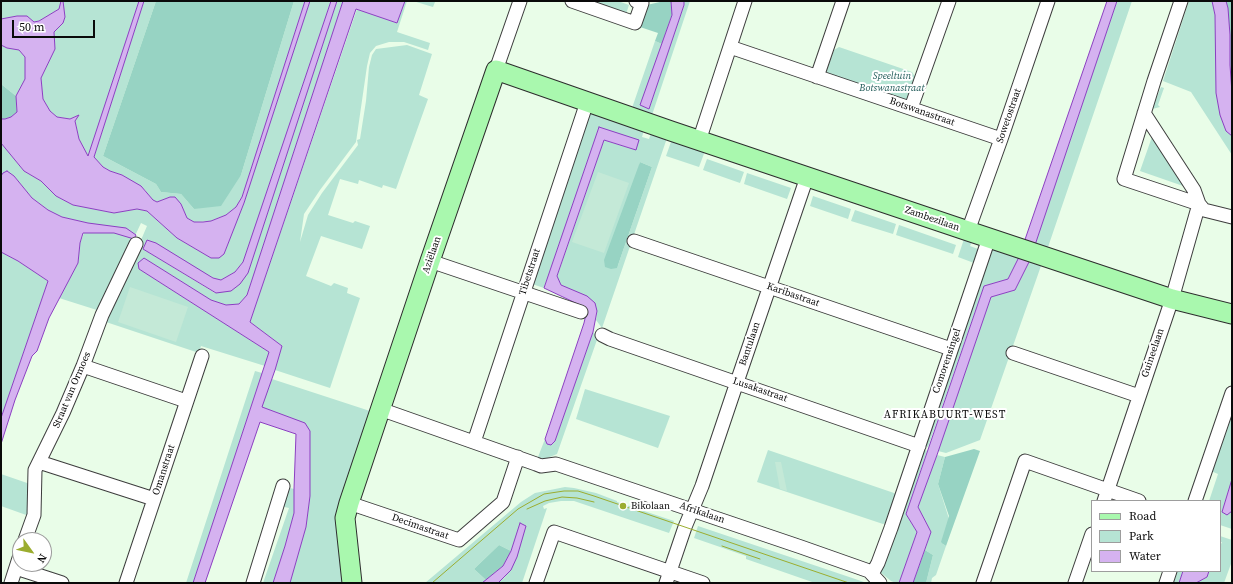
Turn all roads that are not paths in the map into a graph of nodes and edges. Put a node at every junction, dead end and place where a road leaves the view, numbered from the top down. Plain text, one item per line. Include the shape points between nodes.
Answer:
1 (520, 1) edge
2 (572, 1) edge
3 (636, 1) edge
4 (746, 1) edge
5 (843, 1) edge
6 (949, 1) edge
7 (1048, 1) edge
8 (1181, 1) edge
9 (730, 47) junction
10 (496, 70) junction
11 (817, 77) junction
12 (586, 102) junction
13 (911, 108) junction
14 (1144, 113) junction
15 (1001, 139) junction
16 (699, 141) junction
17 (807, 177) junction
18 (1199, 204) junction
19 (1232, 216) edge
20 (968, 231) junction
21 (989, 238) junction
22 (634, 241) dead end
23 (136, 244) dead end
24 (430, 261) junction
25 (770, 287) junction
26 (523, 292) junction
27 (1172, 299) junction
28 (581, 312) dead end
29 (1232, 314) edge
30 (602, 335) dead end
31 (951, 349) junction
32 (1013, 353) dead end
33 (202, 356) dead end
34 (83, 366) junction
35 (737, 382) junction
36 (1232, 393) edge
37 (1139, 396) junction
38 (186, 401) junction
39 (380, 409) junction
40 (474, 442) junction
41 (919, 446) junction
42 (518, 458) junction
43 (39, 462) junction
44 (283, 486) dead end
45 (1106, 495) edge
46 (154, 498) junction
47 (1134, 500) edge
48 (1195, 500) edge
49 (349, 503) junction
50 (692, 510) junction
51 (28, 532) edge
52 (1091, 537) edge
53 (15, 572) edge
54 (28, 572) edge
55 (1170, 572) edge
56 (668, 577) edge
57 (876, 578) edge
58 (11, 583) edge
59 (62, 583) edge
60 (126, 583) edge
61 (253, 583) edge
62 (352, 583) edge
63 (536, 583) edge
64 (703, 583) edge
65 (984, 583) edge
66 (1075, 583) edge
67 (1166, 583) edge

1 - 10 street
2 - 3 street via 634,23 642,3
4 - 9 street
5 - 11 street
6 - 13 street
7 - 15 street, Sowetostraat
8 - 14 street
9 - 11 street, Botswanastraat
9 - 16 street
10 - 12 street
10 - 24 street, Aziëlaan
11 - 13 street, Botswanastraat
12 - 16 street, Zambezilaan
12 - 26 street, Tibetstraat
13 - 15 street, Botswanastraat
14 - 18 street via 1194,190
14 - 18 street via 1124,179
15 - 20 street, Sowetostraat
16 - 17 street, Zambezilaan
17 - 20 street, Zambezilaan
17 - 25 street, Bantulaan
18 - 19 street via 1204,210
18 - 27 street, Guineelaan
20 - 21 street, Zambezilaan
21 - 27 street, Zambezilaan
21 - 31 street, Comorensingel
22 - 25 street, Karibastraat
23 - 34 street, Straat van Ormoes via 102,315
24 - 26 street
24 - 39 street, Aziëlaan
25 - 31 street, Karibastraat
25 - 35 street, Bantulaan
26 - 28 street
26 - 40 street, Tibetstraat
27 - 29 street, Zambezilaan
27 - 37 street, Guineelaan
30 - 35 street, Lusakastraat
31 - 41 street, Comorensingel
32 - 37 street
33 - 38 street, Omanstraat
34 - 38 street
34 - 43 street, Straat van Ormoes
35 - 41 street, Lusakastraat
35 - 50 street, Bantulaan
36 - 48 street
37 - 45 street, Guineelaan
38 - 46 street, Omanstraat
39 - 40 street, Afrikalaan
39 - 49 street, Aziëlaan
40 - 42 street, Afrikalaan
41 - 57 street, Comorensingel via 881,556
42 - 49 street, Decimastraat via 503,502 459,540
42 - 50 street, Afrikalaan via 541,466 556,464
43 - 46 street
43 - 51 street, Straat van Ormoes via 35,470 34,515
44 - 61 street
45 - 47 street
45 - 65 street via 1025,461
46 - 60 street, Omanstraat
49 - 62 street, Aziëlaan via 345,518
50 - 56 street
50 - 57 street, Afrikalaan via 864,569
52 - 66 street
53 - 58 street
54 - 59 street
55 - 67 street
56 - 63 street via 554,532
56 - 64 street

